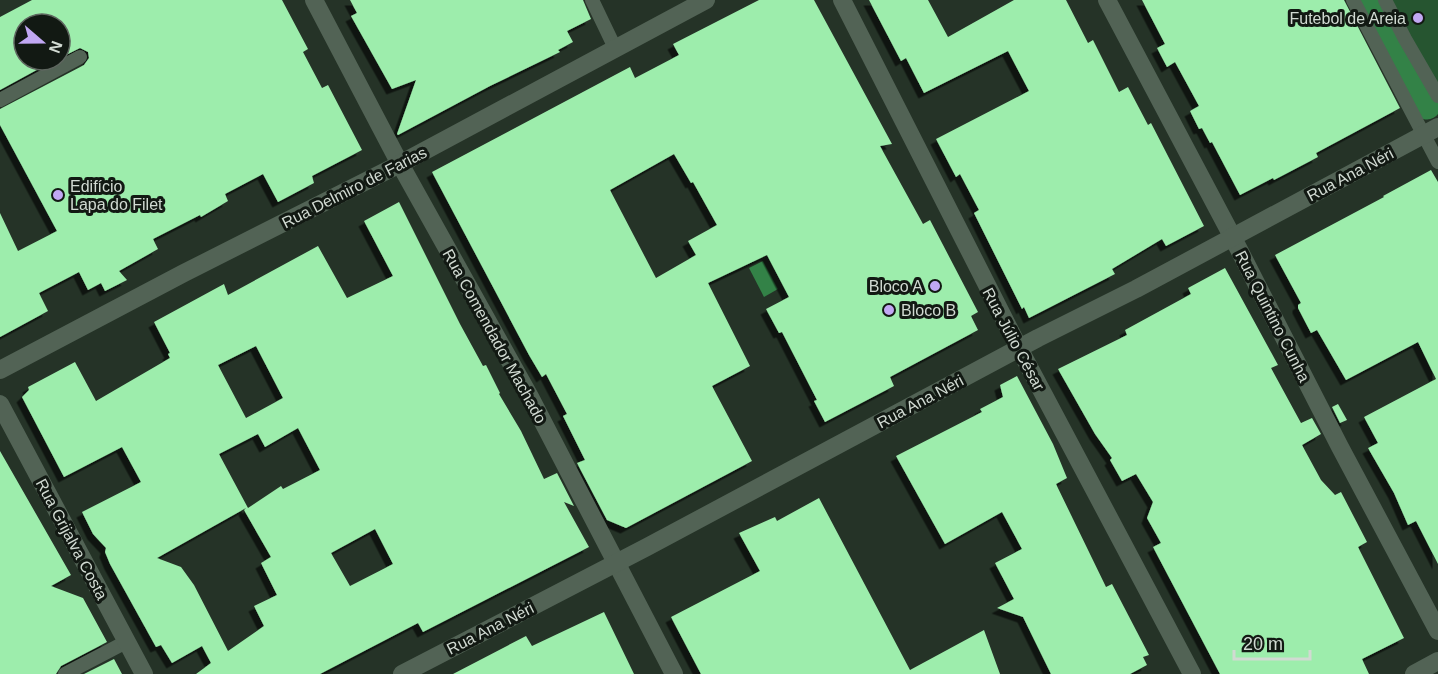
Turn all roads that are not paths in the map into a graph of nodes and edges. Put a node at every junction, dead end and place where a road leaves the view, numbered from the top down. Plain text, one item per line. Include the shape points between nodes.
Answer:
1 (314, 0) edge
2 (592, 0) edge
3 (706, 0) edge
4 (842, 0) edge
5 (1107, 0) edge
6 (1353, 0) edge
7 (1385, 0) edge
8 (615, 48) junction
9 (80, 57) dead end
10 (1438, 96) edge
11 (0, 100) edge
12 (1431, 131) edge
13 (1438, 162) edge
14 (400, 165) junction
15 (1232, 236) junction
16 (1019, 348) junction
17 (0, 370) edge
18 (0, 404) edge
19 (617, 563) junction
20 (1438, 632) edge
21 (126, 642) junction
22 (1438, 662) edge
23 (65, 674) edge
24 (144, 674) edge
25 (402, 674) edge
26 (674, 674) edge
27 (1192, 674) edge
28 (1414, 674) edge

1 - 14 street, Rua Comendador Machado
2 - 8 lane
3 - 8 street, Rua Delmiro de Farias
4 - 16 street, Rua Júlio César
5 - 15 street, Rua Quintino Cunha
6 - 12 lane
7 - 10 lane
8 - 14 street, Rua Delmiro de Farias
9 - 11 lane
12 - 13 lane
12 - 15 street, Rua Ana Néri
14 - 17 street, Rua Delmiro de Farias
14 - 19 street, Rua Comendador Machado via 530,397
15 - 16 street, Rua Ana Néri
15 - 20 street, Rua Quintino Cunha
16 - 19 street, Rua Ana Néri
16 - 27 street, Rua Júlio César
18 - 21 street, Rua Grijalva Costa
19 - 25 street, Rua Ana Néri
19 - 26 street, Rua Comendador Machado
21 - 23 lane
21 - 24 street, Rua Grijalva Costa
22 - 28 street

